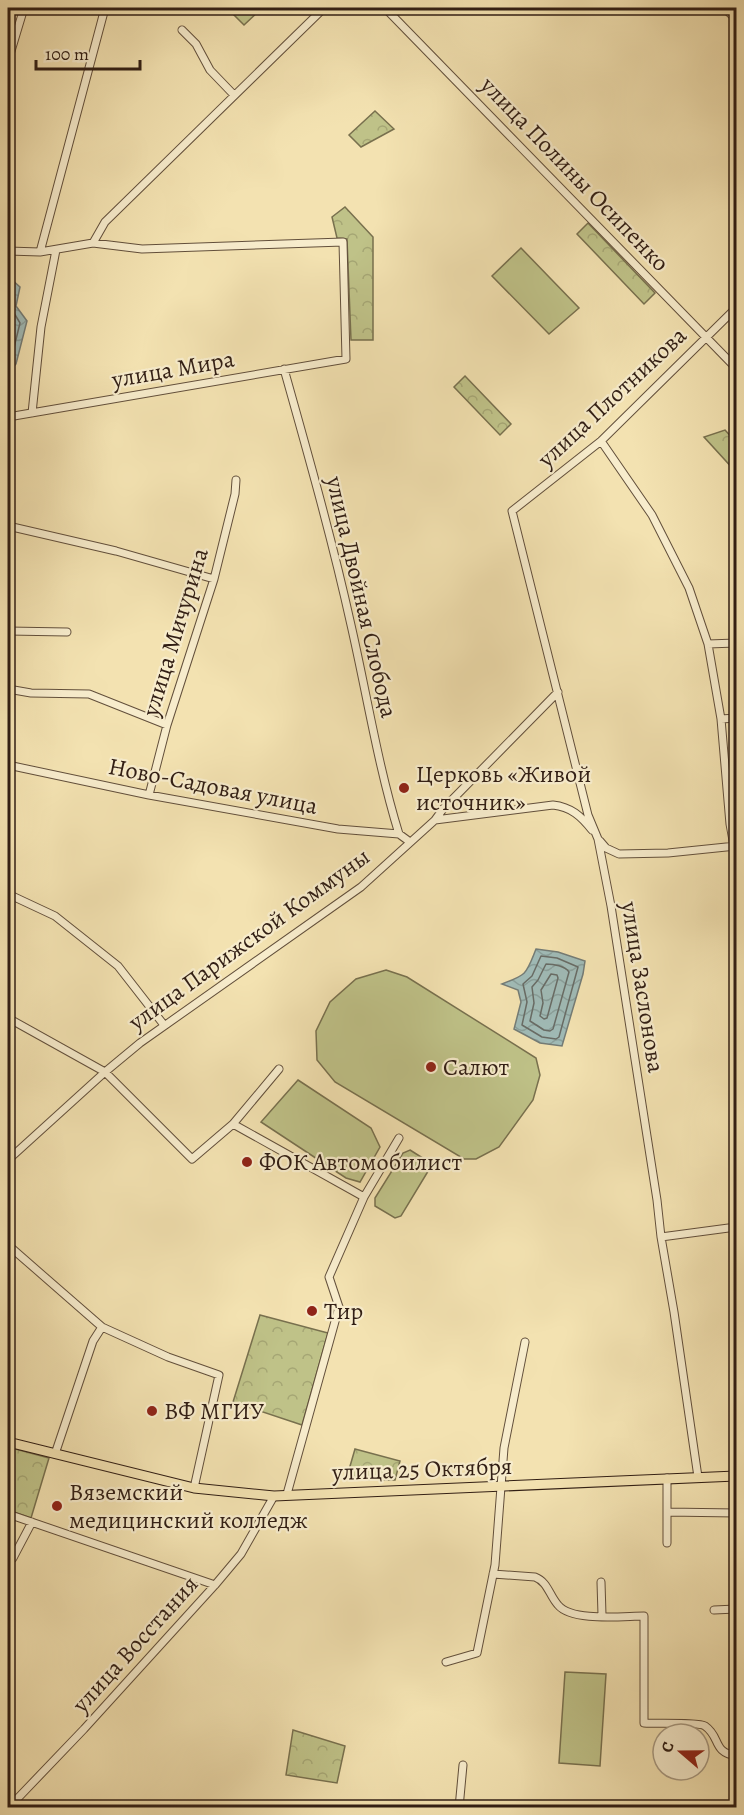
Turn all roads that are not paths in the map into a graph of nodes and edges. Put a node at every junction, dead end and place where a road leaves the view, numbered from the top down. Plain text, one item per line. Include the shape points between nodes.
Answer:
1 (24, 8) edge
2 (105, 8) edge
3 (324, 8) edge
4 (386, 8) edge
5 (724, 8) edge
6 (736, 20) edge
7 (182, 30) dead end
8 (8, 61) edge
9 (234, 95) junction
10 (93, 243) junction
11 (56, 250) junction
12 (8, 251) edge
13 (40, 252) junction
14 (736, 308) edge
15 (706, 337) junction
16 (736, 368) edge
17 (284, 369) junction
18 (32, 413) junction
19 (8, 417) edge
20 (601, 441) junction
21 (236, 480) dead end
22 (512, 511) joint
23 (8, 526) edge
24 (214, 579) junction
25 (8, 632) edge
26 (67, 632) dead end
27 (736, 643) edge
28 (708, 645) junction
29 (8, 689) edge
30 (558, 693) junction
31 (736, 718) edge
32 (721, 719) junction
33 (167, 724) junction
34 (8, 765) edge
35 (149, 795) junction
36 (435, 820) junction
37 (399, 834) junction
38 (598, 839) junction
39 (410, 842) junction
40 (735, 846) edge
41 (8, 894) edge
42 (8, 1018) edge
43 (164, 1025) junction
44 (279, 1069) dead end
45 (105, 1072) junction
46 (233, 1124) junction
47 (399, 1138) dead end
48 (8, 1160) edge
49 (364, 1197) junction
50 (736, 1227) edge
51 (661, 1237) junction
52 (8, 1245) edge
53 (102, 1327) junction
54 (525, 1342) dead end
55 (8, 1442) edge
56 (55, 1454) junction
57 (736, 1476) edge
58 (698, 1477) junction
59 (667, 1478) junction
60 (502, 1485) junction
61 (194, 1488) junction
62 (287, 1494) junction
63 (274, 1496) junction
64 (667, 1512) junction
65 (736, 1513) edge
66 (8, 1514) edge
67 (32, 1522) junction
68 (667, 1542) dead end
69 (8, 1563) edge
70 (493, 1574) junction
71 (601, 1582) dead end
72 (215, 1586) junction
73 (736, 1609) edge
74 (714, 1610) dead end
75 (602, 1616) junction
76 (446, 1662) dead end
77 (736, 1756) edge
78 (464, 1765) dead end
79 (8, 1806) edge
80 (736, 1807) edge
81 (459, 1808) edge
82 (718, 1808) edge

1 - 8 street
2 - 13 street
3 - 9 street
4 - 15 street, улица Полины Осипенко
5 - 6 street
7 - 9 street via 196,44 210,70
9 - 10 street via 105,222
10 - 11 street
10 - 17 street, улица Мира via 142,249 343,242 346,359
11 - 13 street
11 - 18 street via 41,327
12 - 13 street
14 - 15 street, улица Плотникова
15 - 16 street, улица Полины Осипенко
15 - 20 street, улица Плотникова
17 - 18 street, улица Мира
17 - 37 street, улица Двойная Слобода via 324,511
18 - 19 street, улица Мира
20 - 22 street, улица Плотникова
20 - 28 street via 652,515 689,588
21 - 24 street, улица Мичурина
22 - 30 street, улица Заслонова
23 - 24 street
24 - 33 street, улица Мичурина
25 - 26 street
27 - 28 street
28 - 32 street
29 - 33 street via 89,694
30 - 36 street, улица Парижской Коммуны
30 - 38 street, улица Заслонова via 588,815
31 - 32 street
32 - 40 street
33 - 35 street, улица Мичурина
34 - 35 street, Ново-Садовая улица
35 - 37 street, Ново-Садовая улица via 338,829
36 - 38 street via 564,806 577,813
36 - 39 street, улица Парижской Коммуны
37 - 39 street
38 - 40 street via 619,854
38 - 51 street, улица Заслонова
39 - 43 street, улица Парижской Коммуны via 361,887
41 - 43 street via 55,916 118,966
42 - 45 street
43 - 45 street, улица Парижской Коммуны
44 - 46 street
45 - 46 street via 192,1159
45 - 48 street, улица Парижской Коммуны
46 - 49 street
47 - 49 street
49 - 62 street via 329,1277 339,1307
50 - 51 street
51 - 58 street, улица Заслонова
52 - 53 street
53 - 56 street via 93,1341
53 - 61 street via 219,1375
54 - 60 street via 504,1448
55 - 56 main road, улица 25 Октября
56 - 61 main road, улица 25 Октября
57 - 58 main road, улица 25 Октября
58 - 59 main road, улица 25 Октября
59 - 60 main road, улица 25 Октября
59 - 64 street
60 - 62 main road, улица 25 Октября
60 - 70 street
61 - 63 main road, улица 25 Октября
62 - 63 main road, улица 25 Октября
63 - 72 street, улица Восстания via 241,1554
64 - 65 street
64 - 68 street
66 - 67 street
67 - 69 street
67 - 72 street
70 - 75 street via 535,1576 566,1613
70 - 76 street via 477,1653
71 - 75 street
72 - 79 street, улица Восстания via 84,1730
73 - 74 street
75 - 77 street via 644,1616 644,1722 702,1724 712,1733 718,1748
78 - 81 street
80 - 82 street

